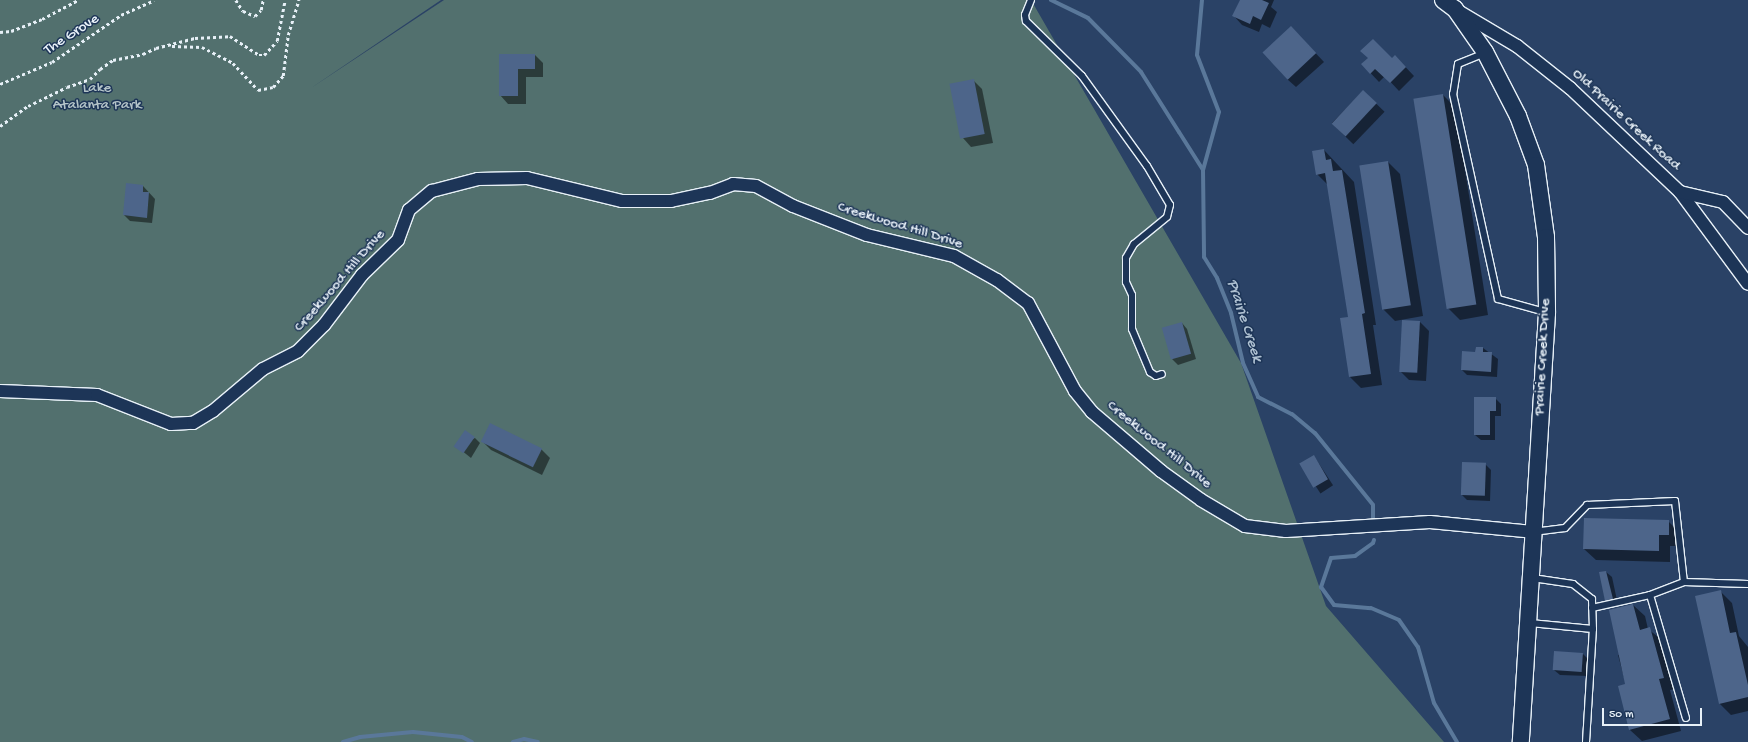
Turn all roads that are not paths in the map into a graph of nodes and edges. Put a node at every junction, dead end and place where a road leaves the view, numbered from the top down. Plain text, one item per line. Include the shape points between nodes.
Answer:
1 (1031, 0) edge
2 (1449, 5) edge
3 (1485, 52) junction
4 (1680, 192) junction
5 (1748, 228) edge
6 (1748, 284) edge
7 (1547, 313) junction
8 (1162, 374) dead end
9 (0, 391) edge
10 (1533, 532) junction
11 (1531, 578) junction
12 (1684, 582) junction
13 (1748, 584) edge
14 (1650, 595) junction
15 (1592, 608) junction
16 (1528, 623) junction
17 (1593, 629) junction
18 (1686, 718) dead end
19 (1521, 742) edge
20 (1586, 742) edge

1 - 8 lane via 1025,14 1026,21 1082,76 1147,166 1170,205 1167,217 1134,244 1126,258 1125,266 1126,282 1132,295 1132,329 1150,372 1156,376
2 - 3 main road, Prairie Creek Drive
2 - 4 street, Old Prairie Creek Road via 1517,46 1570,88
3 - 7 main road, Prairie Creek Drive via 1518,116 1536,165 1546,237
3 - 7 lane via 1458,64 1453,94 1498,299
4 - 5 street via 1723,202
4 - 6 street, Old Prairie Creek Road
7 - 10 main road, Prairie Creek Drive
9 - 10 street, Creekwood Hill Drive via 97,395 171,424 192,423 213,411 263,369 298,352 324,326 362,276 398,240 410,210 432,191 478,179 527,178 622,201 671,200 710,193 734,184 756,186 793,206 867,235 954,256 997,280 1028,303 1075,391 1092,412 1161,471 1201,500 1245,526 1286,531 1430,522
10 - 11 main road, Prairie Creek Drive
10 - 12 lane via 1565,528 1587,505 1675,502
11 - 15 lane via 1573,584 1592,599
11 - 16 main road, Prairie Creek Drive
12 - 13 lane
12 - 14 lane
14 - 15 lane
14 - 18 lane
15 - 17 lane
16 - 17 lane
16 - 19 main road, Prairie Creek Drive
17 - 20 lane

